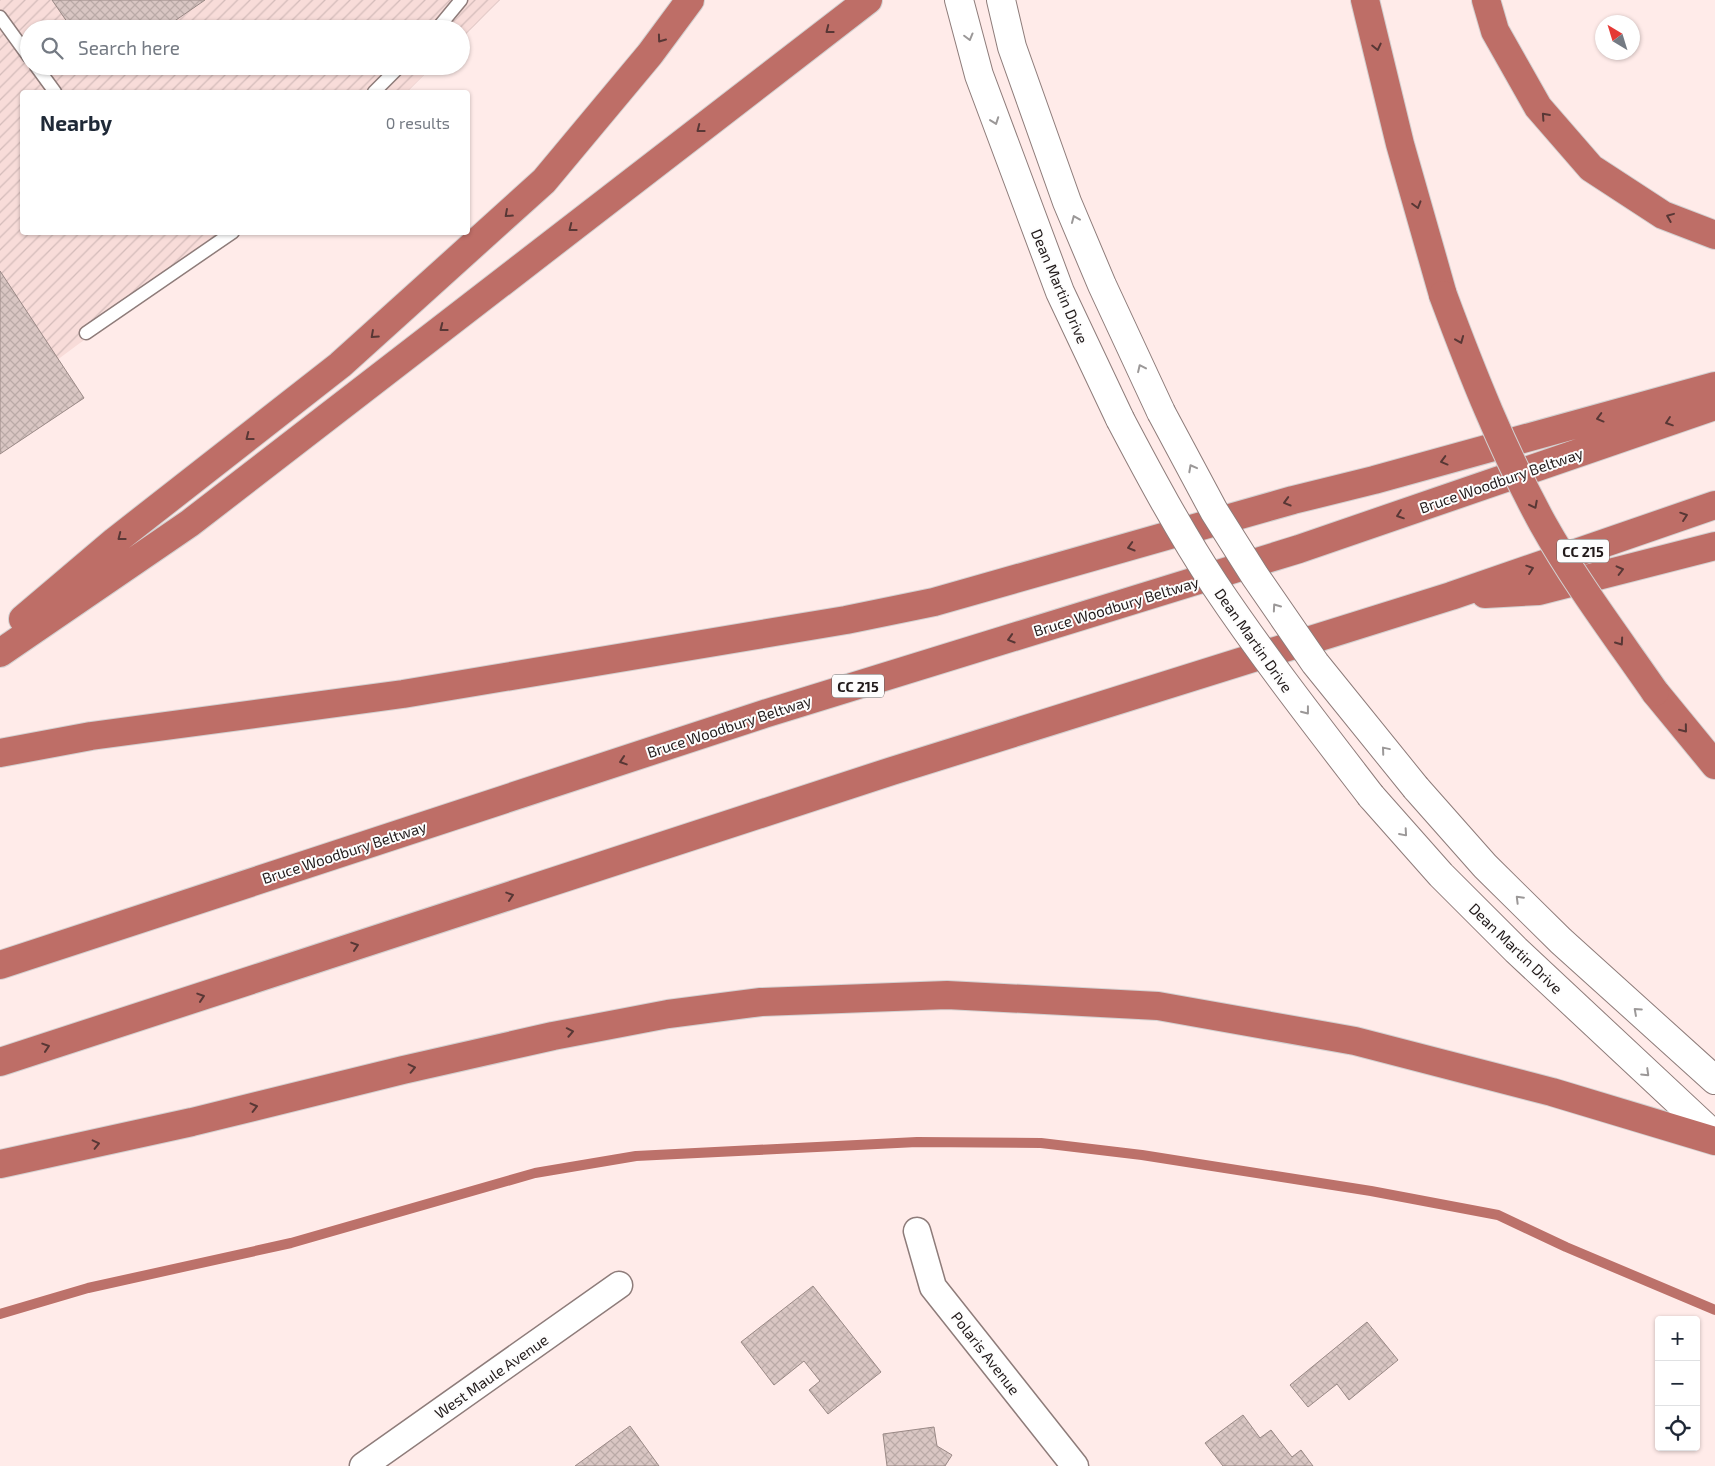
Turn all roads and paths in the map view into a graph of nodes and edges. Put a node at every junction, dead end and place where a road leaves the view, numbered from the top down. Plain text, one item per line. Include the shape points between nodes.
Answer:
1 (460, 0) edge
2 (690, 0) edge
3 (868, 0) edge
4 (959, 0) edge
5 (1001, 0) edge
6 (1365, 0) edge
7 (1486, 0) edge
8 (0, 17) edge
9 (444, 20) edge
10 (20, 45) edge
11 (43, 75) edge
12 (391, 75) edge
13 (54, 90) edge
14 (376, 90) edge
15 (229, 235) edge
16 (1715, 235) edge
17 (86, 333) dead end
18 (1715, 386) edge
19 (1715, 406) edge
20 (1715, 506) edge
21 (1715, 546) edge
22 (1451, 596) junction
23 (0, 638) edge
24 (0, 653) edge
25 (0, 753) edge
26 (1715, 765) edge
27 (0, 965) edge
28 (0, 1062) edge
29 (1715, 1080) edge
30 (1715, 1136) edge
31 (1715, 1141) edge
32 (0, 1164) edge
33 (917, 1230) dead end
34 (619, 1285) dead end
35 (363, 1466) edge
36 (1075, 1466) edge

1 - 9 lane
2 -> 23 highway via 650,54 544,181 340,365 115,541
3 -> 24 highway via 190,523
4 -> 30 main road, Dean Martin Drive, bridge via 979,75 1060,292 1120,420 1173,518 1214,584 1274,670 1371,796 1441,875 1516,950
29 -> 5 main road, bridge via 1561,941 1485,866 1416,788 1315,663 1255,576 1214,511 1161,412 1102,285 1071,210 1012,46
6 -> 26 highway, bridge via 1400,144 1443,295 1506,450 1544,524 1578,580 1655,692
16 -> 7 highway via 1663,215 1591,168 1538,107 1495,31
8 - 10 lane
11 - 13 lane
12 - 14 lane
15 - 17 lane
18 -> 25 highway via 925,604 412,693 91,736
19 -> 27 highway, Bruce Woodbury Beltway / CC 215 via 1300,549 764,714
22 -> 20 highway, CC 215
22 -> 21 highway via 1539,591
28 -> 22 highway, CC 215 via 892,771
32 -> 31 highway via 192,1122 506,1046 668,1014 761,1002 947,995 1158,1006 1355,1041 1552,1092
33 - 36 street, Polaris Avenue via 933,1287
34 - 35 street, West Maule Avenue

